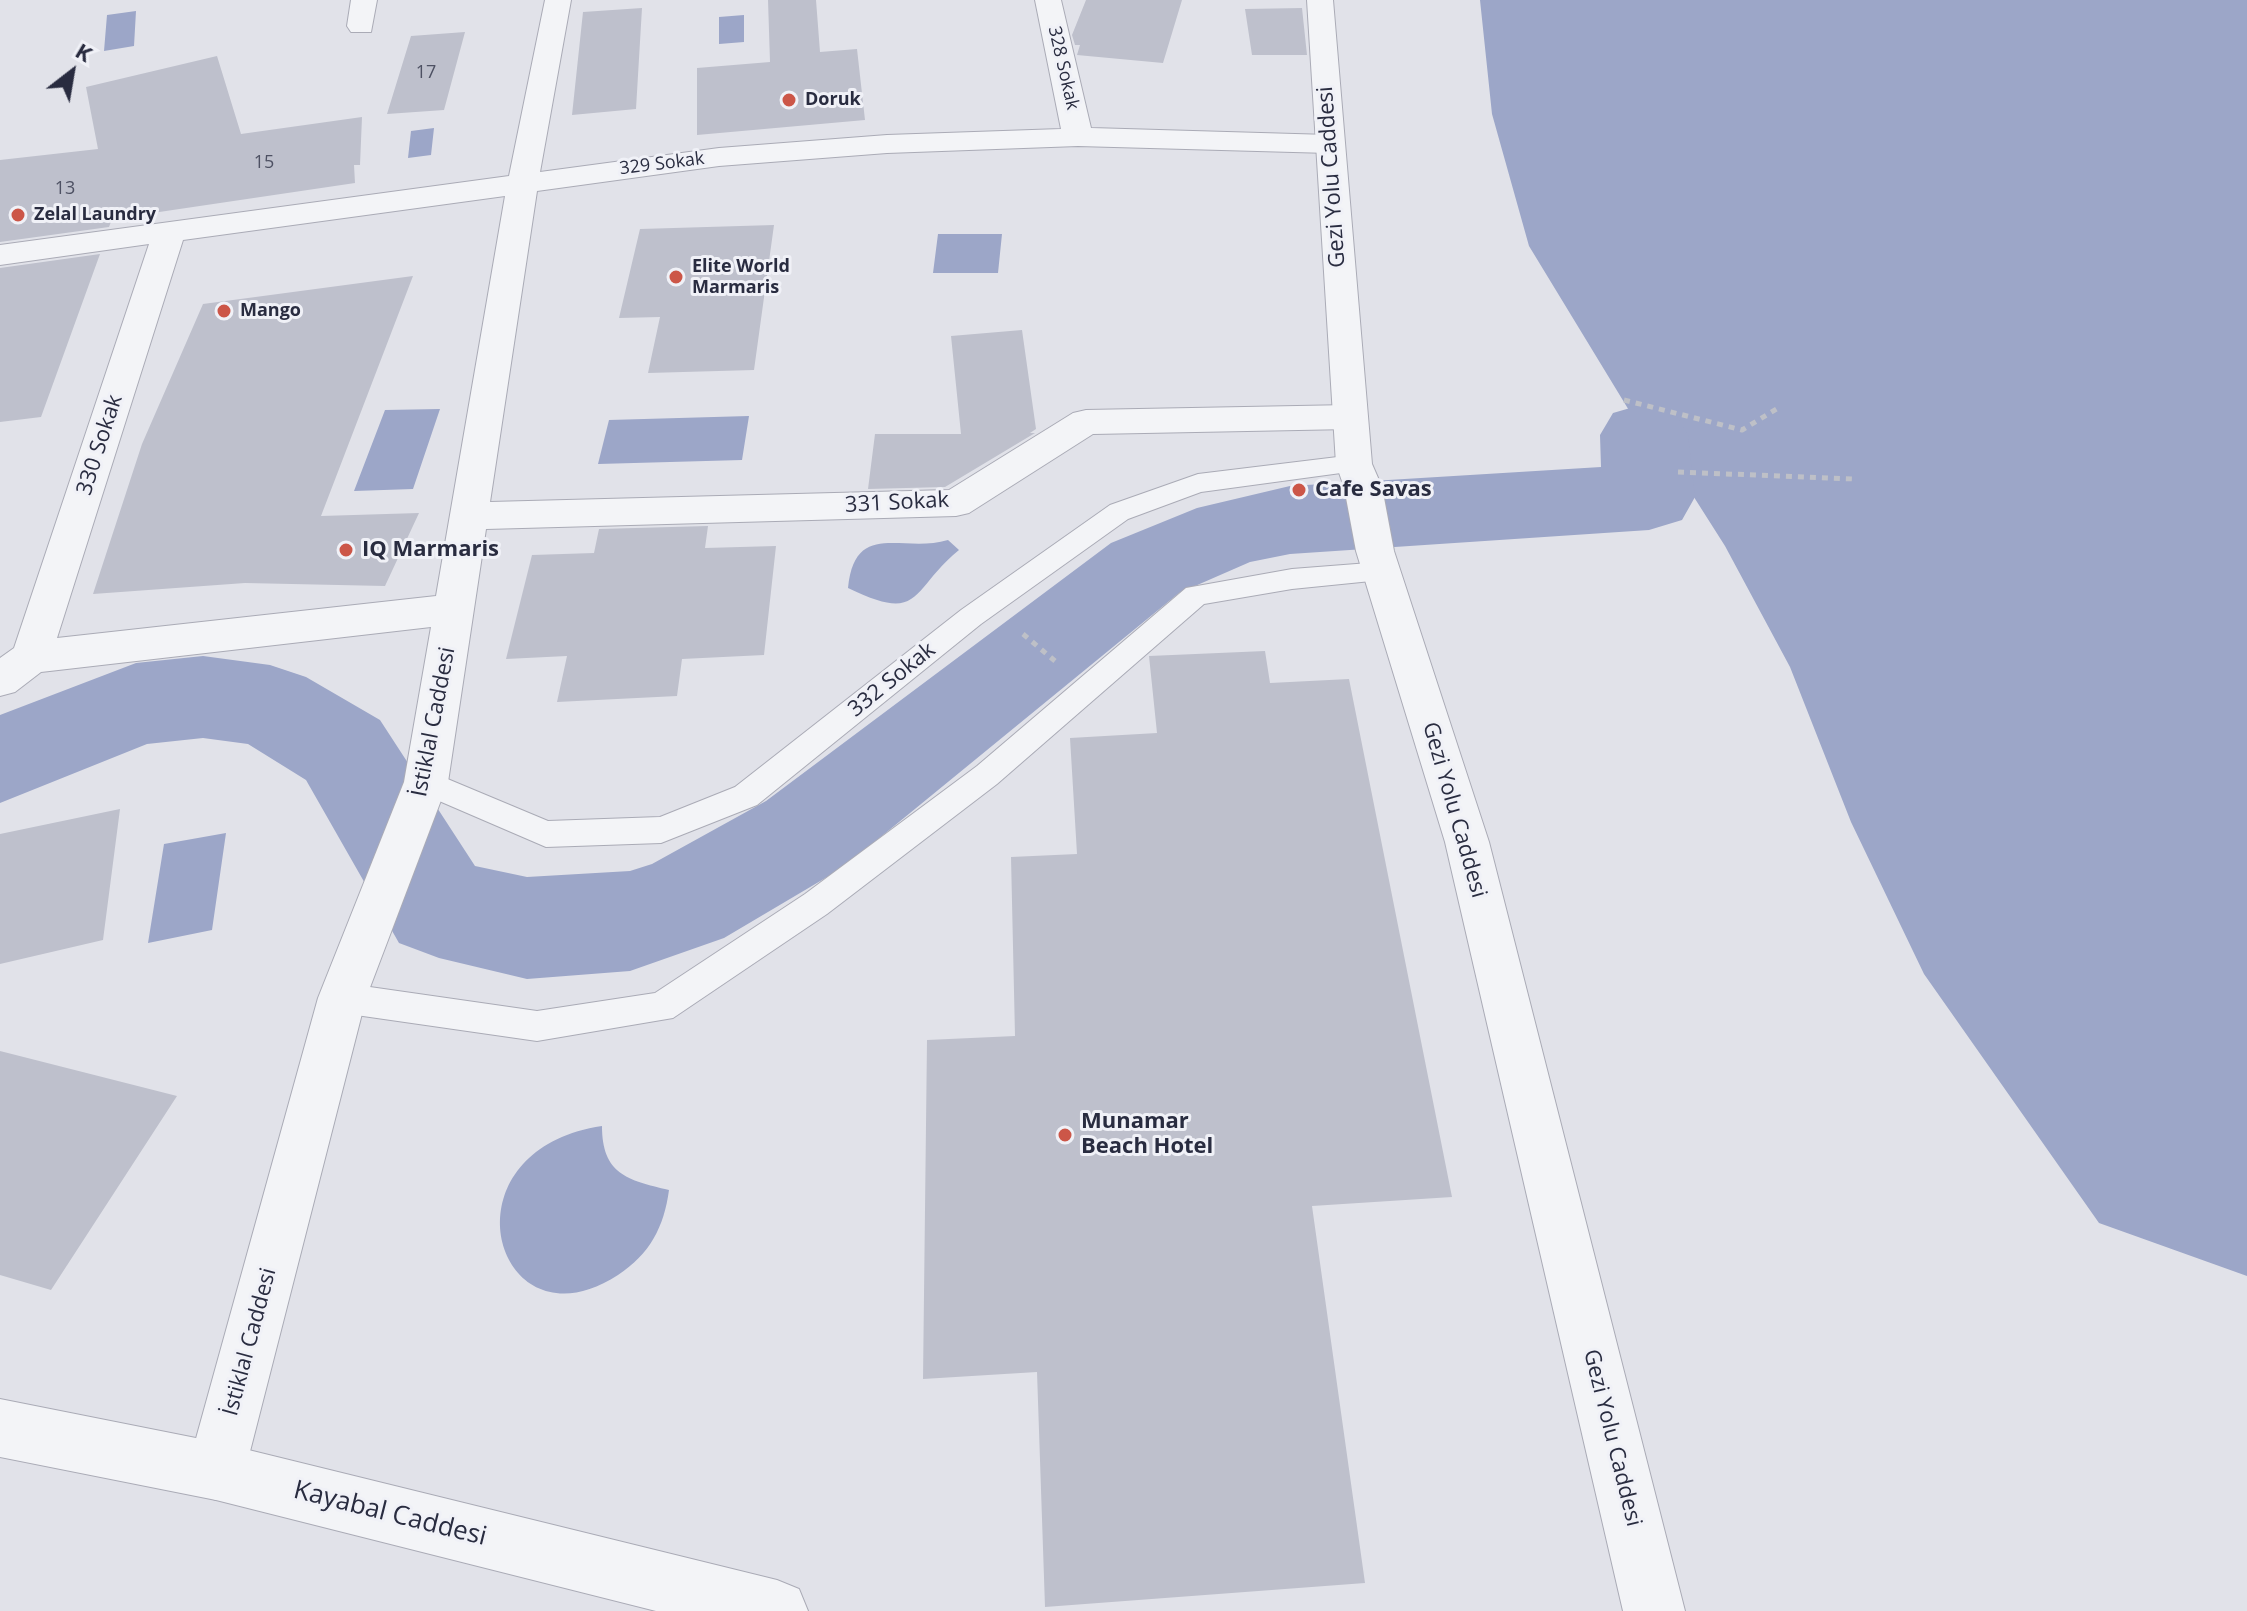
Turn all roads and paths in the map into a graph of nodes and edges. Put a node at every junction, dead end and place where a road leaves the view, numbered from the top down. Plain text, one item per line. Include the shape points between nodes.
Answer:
1 (558, 0) edge
2 (1048, 0) edge
3 (1320, 0) edge
4 (1078, 137) junction
5 (1329, 144) junction
6 (523, 181) junction
7 (169, 233) junction
8 (0, 255) edge
9 (1624, 400) dead end
10 (1778, 408) dead end
11 (1350, 417) junction
12 (1678, 472) dead end
13 (1358, 475) junction
14 (1855, 479) dead end
15 (470, 516) junction
16 (1378, 562) junction
17 (988, 605) junction
18 (456, 609) junction
19 (16, 669) edge
20 (1088, 688) junction
21 (426, 782) junction
22 (342, 998) junction
23 (0, 1428) edge
24 (216, 1471) junction
25 (777, 1611) edge
26 (1654, 1611) edge

1 - 6 street, İstiklal Caddesi
2 - 4 street, 328 Sokak
3 - 5 street, Gezi Yolu Caddesi
4 - 5 street, 329 Sokak
4 - 6 street, 329 Sokak via 719,157
5 - 11 street, Gezi Yolu Caddesi
6 - 7 street, 329 Sokak
6 - 15 street, İstiklal Caddesi
7 - 8 street, 329 Sokak
7 - 19 street, 330 Sokak
9 - 10 path via 1742,430
11 - 13 street, Gezi Yolu Caddesi
11 - 15 street, 331 Sokak via 1086,422 956,503
12 - 14 path
13 - 16 street, Gezi Yolu Caddesi
13 - 17 lane, 332 Sokak via 1198,483 1119,512
15 - 18 street, İstiklal Caddesi
16 - 20 lane via 1196,595
16 - 26 street, Gezi Yolu Caddesi via 1467,842
17 - 20 path
17 - 21 lane, 332 Sokak via 746,796 661,830 546,834
18 - 19 street
18 - 21 street, İstiklal Caddesi
20 - 22 lane via 987,775 816,904 661,1007 537,1026
21 - 22 street, İstiklal Caddesi
22 - 24 street, İstiklal Caddesi
23 - 24 street, Kayabal Caddesi
24 - 25 street, Kayabal Caddesi

